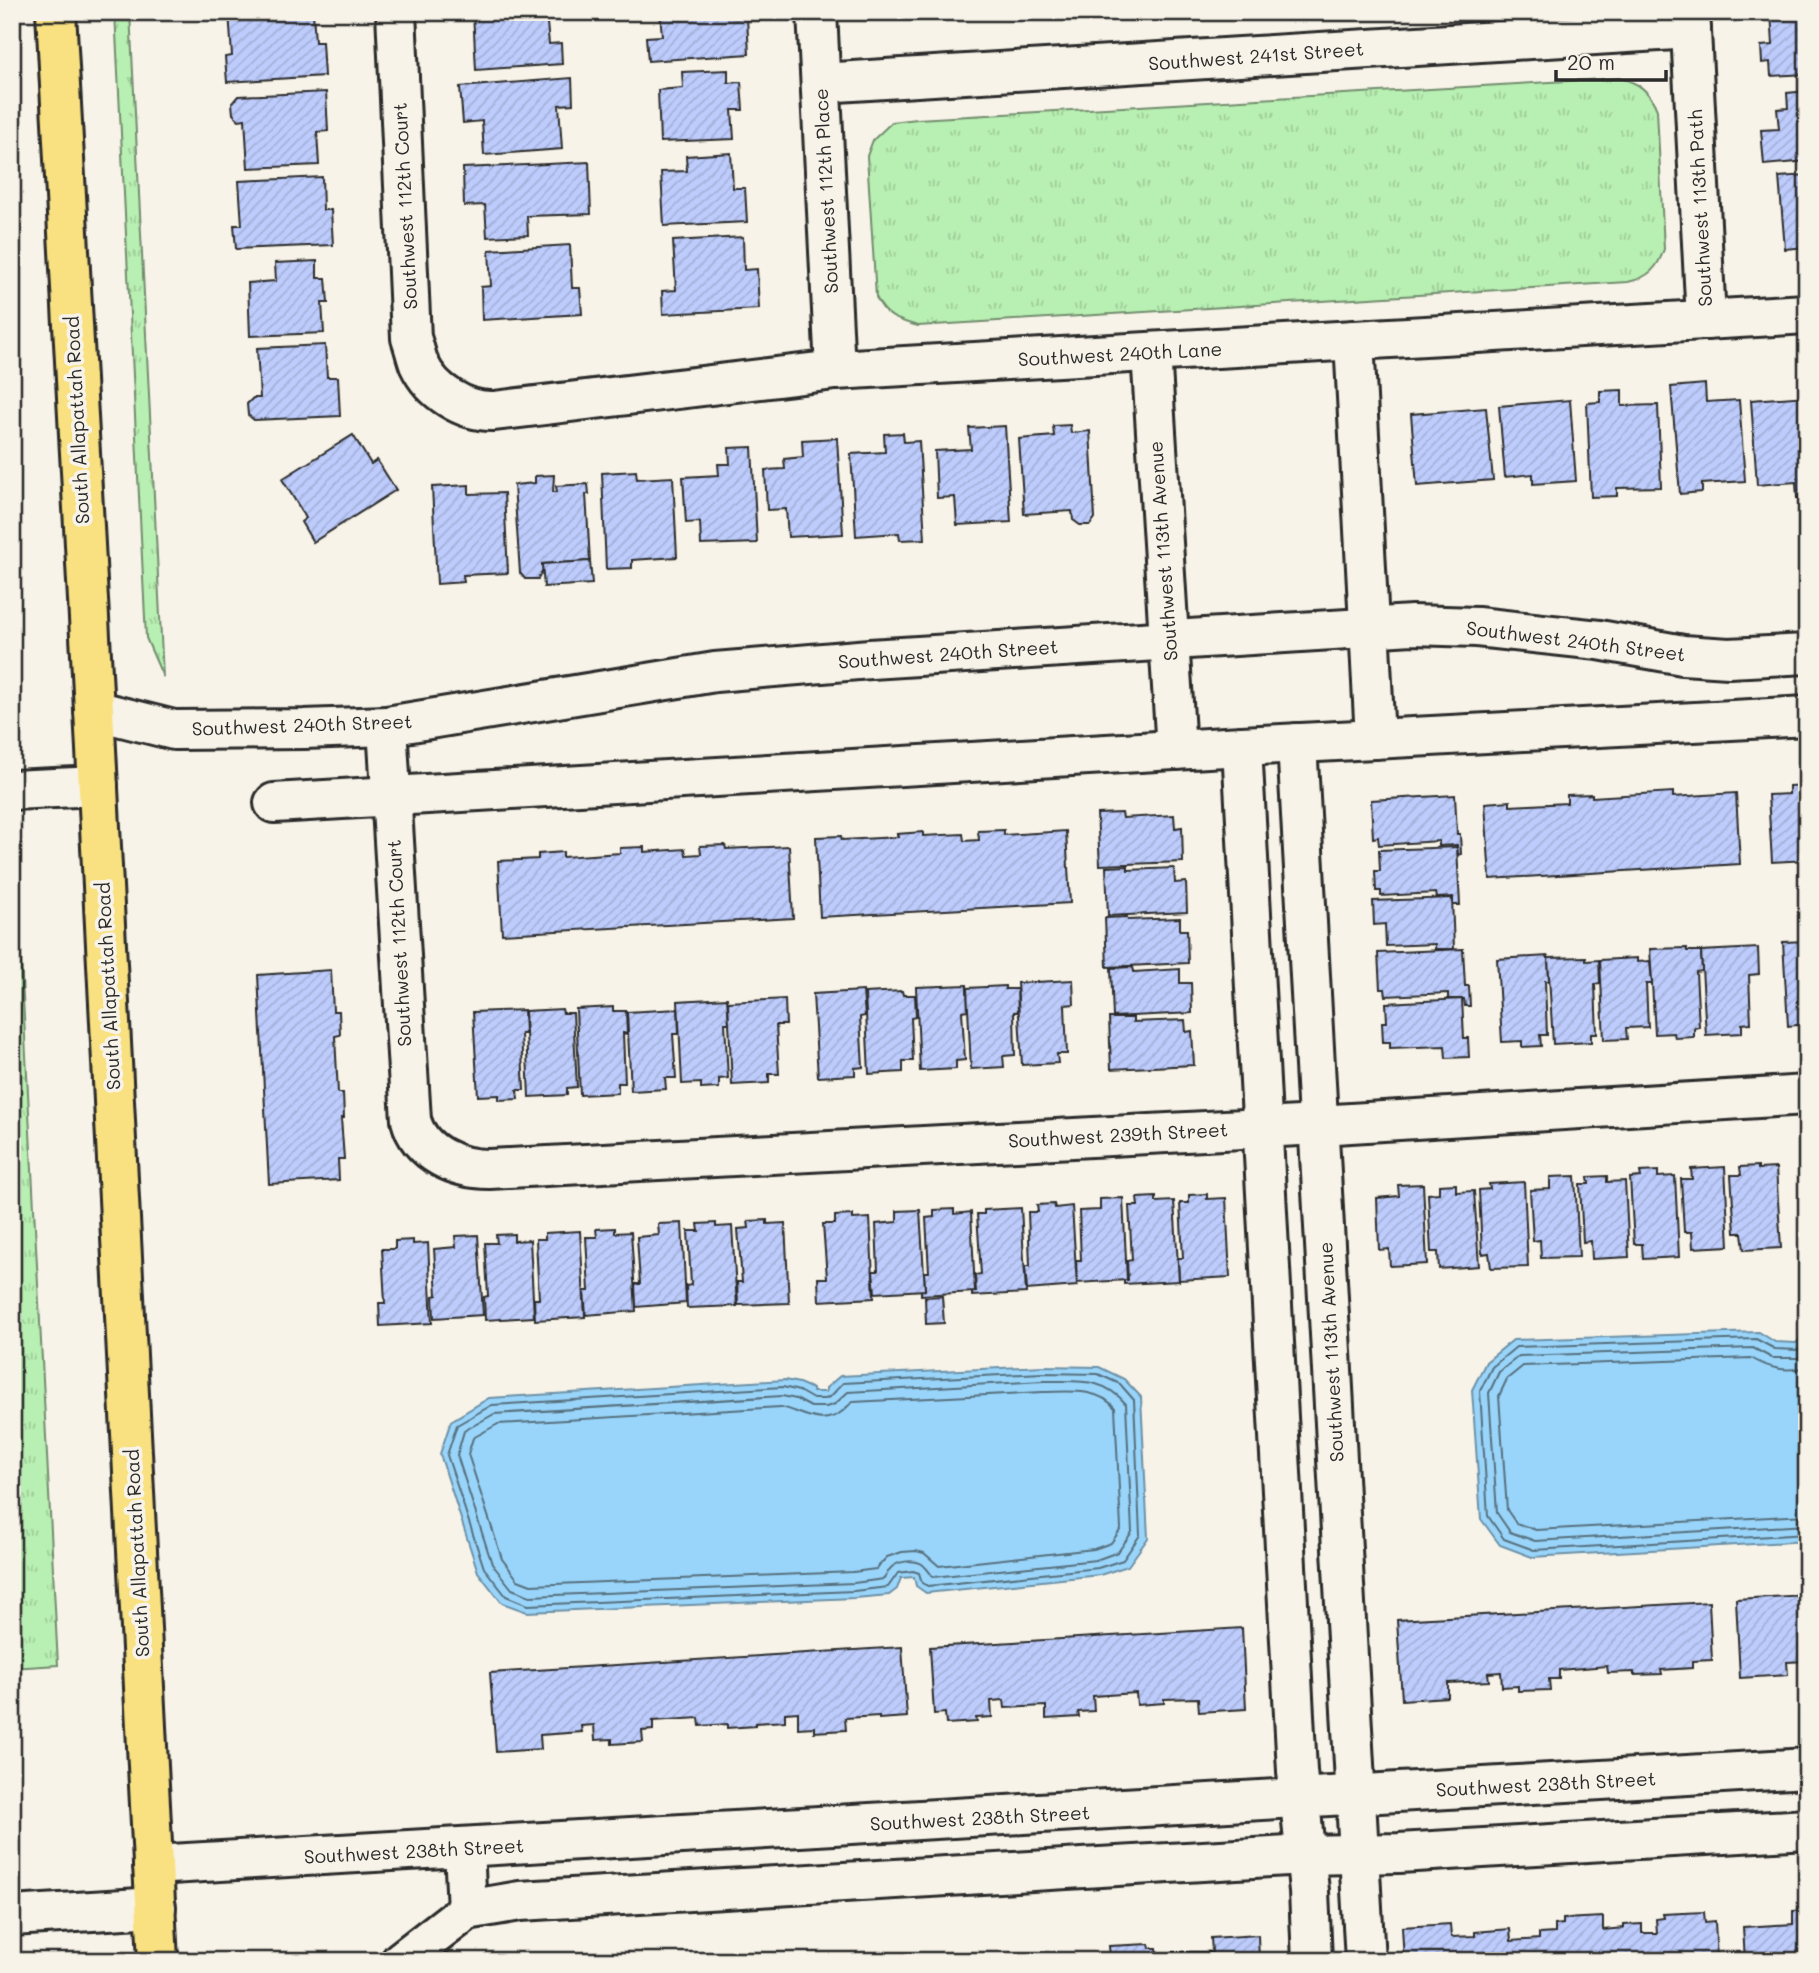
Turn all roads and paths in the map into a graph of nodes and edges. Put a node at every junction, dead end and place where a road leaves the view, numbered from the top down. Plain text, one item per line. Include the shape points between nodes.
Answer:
1 (56, 12) edge
2 (396, 12) edge
3 (817, 12) edge
4 (1691, 21) edge
5 (821, 83) junction
6 (1807, 314) edge
7 (1706, 320) junction
8 (1354, 340) junction
9 (1151, 352) junction
10 (835, 370) junction
11 (440, 390) joint
12 (1370, 628) junction
13 (1170, 640) junction
14 (1807, 654) edge
15 (94, 710) junction
16 (1807, 716) edge
17 (387, 726) junction
18 (1375, 738) junction
19 (1297, 743) junction
20 (1242, 746) junction
21 (1176, 750) junction
22 (98, 786) junction
23 (12, 790) edge
24 (390, 796) junction
25 (274, 803) dead end
26 (19, 848) dead end
27 (12, 855) edge
28 (1807, 1095) edge
29 (1318, 1125) junction
30 (1263, 1127) junction
31 (433, 1151) joint
32 (1807, 1768) edge
33 (1356, 1795) junction
34 (1301, 1798) junction
35 (1807, 1829) edge
36 (464, 1848) junction
37 (1359, 1854) junction
38 (1305, 1855) junction
39 (153, 1865) junction
40 (156, 1907) junction
41 (467, 1910) junction
42 (12, 1916) edge
43 (158, 1961) edge
44 (401, 1961) edge
45 (1312, 1961) edge
46 (1365, 1961) edge

1 - 15 main road, South Allapattah Road
2 - 11 street, Southwest 112th Court via 411,338 418,362
3 - 5 street, Southwest 112th Place
4 - 5 street, Southwest 241st Street
4 - 7 street, Southwest 113th Path
5 - 10 street, Southwest 112th Place
6 - 7 street, Southwest 240th Lane
7 - 8 street, Southwest 240th Lane
8 - 9 street, Southwest 240th Lane
8 - 12 street
9 - 10 street, Southwest 240th Lane
9 - 13 street, Southwest 113th Avenue
10 - 11 street, Southwest 240th Lane via 494,411 465,407
12 - 13 street, Southwest 240th Street
12 - 14 street, Southwest 240th Street via 1477,627 1729,658
12 - 18 street
13 - 17 street, Southwest 240th Street via 715,673
13 - 21 street, Southwest 113th Avenue
15 - 17 street, Southwest 240th Street via 173,730
15 - 22 main road, South Allapattah Road
16 - 18 street
17 - 24 street, Southwest 112th Court
18 - 19 street
19 - 20 street
19 - 29 street, Southwest 113th Avenue
20 - 21 street
20 - 30 street
21 - 24 street
22 - 23 street
22 - 39 main road, South Allapattah Road
24 - 25 street
24 - 31 street, Southwest 112th Court via 409,1107 414,1133
26 - 27 path
28 - 29 street, Southwest 239th Street
29 - 30 street, Southwest 239th Street
29 - 33 street, Southwest 113th Avenue
30 - 31 street, Southwest 239th Street via 489,1169 460,1166
30 - 34 street
32 - 33 street, Southwest 238th Street
33 - 34 street, Southwest 238th Street
33 - 37 street, Southwest 113th Avenue
34 - 36 street, Southwest 238th Street
34 - 38 street
35 - 37 street
36 - 39 street, Southwest 238th Street
36 - 41 street
37 - 38 street
37 - 46 street, Southwest 113th Avenue
38 - 41 street via 520,1901
38 - 45 street
39 - 40 main road, South Allapattah Road
40 - 42 street
40 - 43 main road, South Allapattah Road
41 - 44 street

